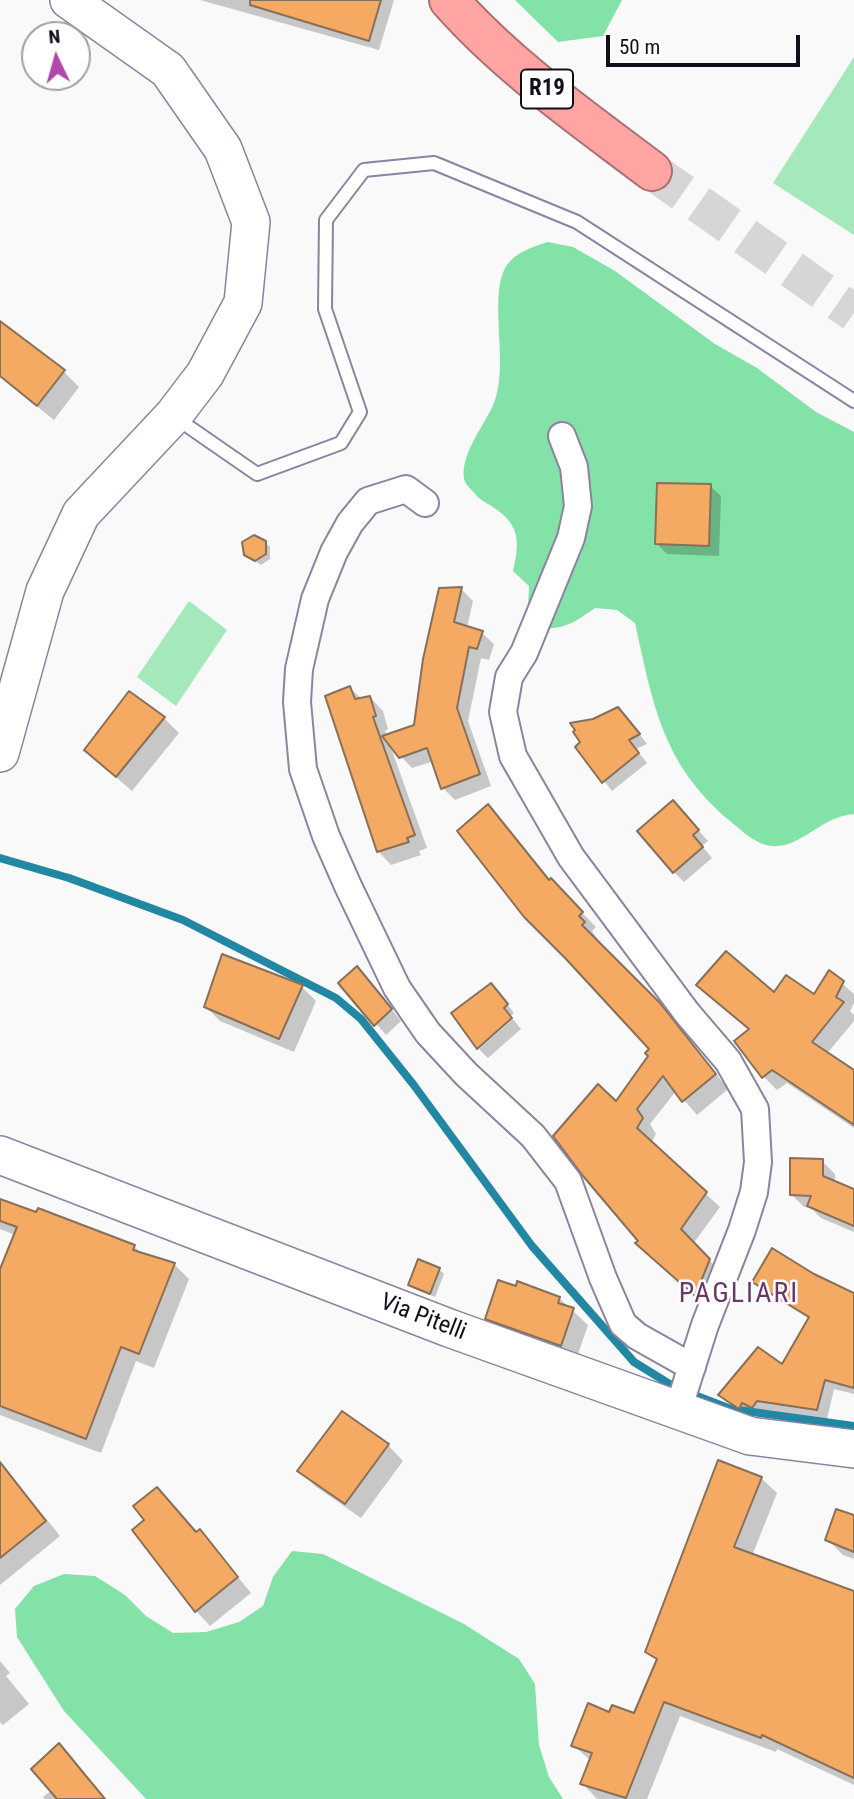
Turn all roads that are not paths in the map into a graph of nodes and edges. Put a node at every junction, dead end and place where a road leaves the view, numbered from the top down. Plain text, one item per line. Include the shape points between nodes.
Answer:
1 (69, 0) edge
2 (449, 0) edge
3 (652, 171) tunnel mouth
4 (854, 401) edge
5 (173, 416) junction
6 (562, 436) dead end
7 (425, 503) dead end
8 (0, 753) edge
9 (0, 1155) edge
10 (690, 1371) junction
11 (678, 1409) junction
12 (854, 1449) edge

1 - 5 street via 168,70 223,149 251,222 243,303 205,374
2 - 3 highway, R19 via 478,33
4 - 5 lane via 577,222 434,163 364,170 326,220 325,309 360,412 341,443 257,474
5 - 8 street via 81,514 45,591
6 - 10 street via 574,467 578,506 571,538 524,653 509,677 503,712 513,755 571,857 728,1062 755,1109 758,1162 754,1192
7 - 10 street via 406,489 368,501 334,552 315,599 299,669 303,769 326,836 397,988 428,1033 533,1136 568,1181 623,1324
9 - 11 street, Via Pitelli via 449,1328
10 - 11 street
11 - 12 street, Via Pitelli via 750,1436

